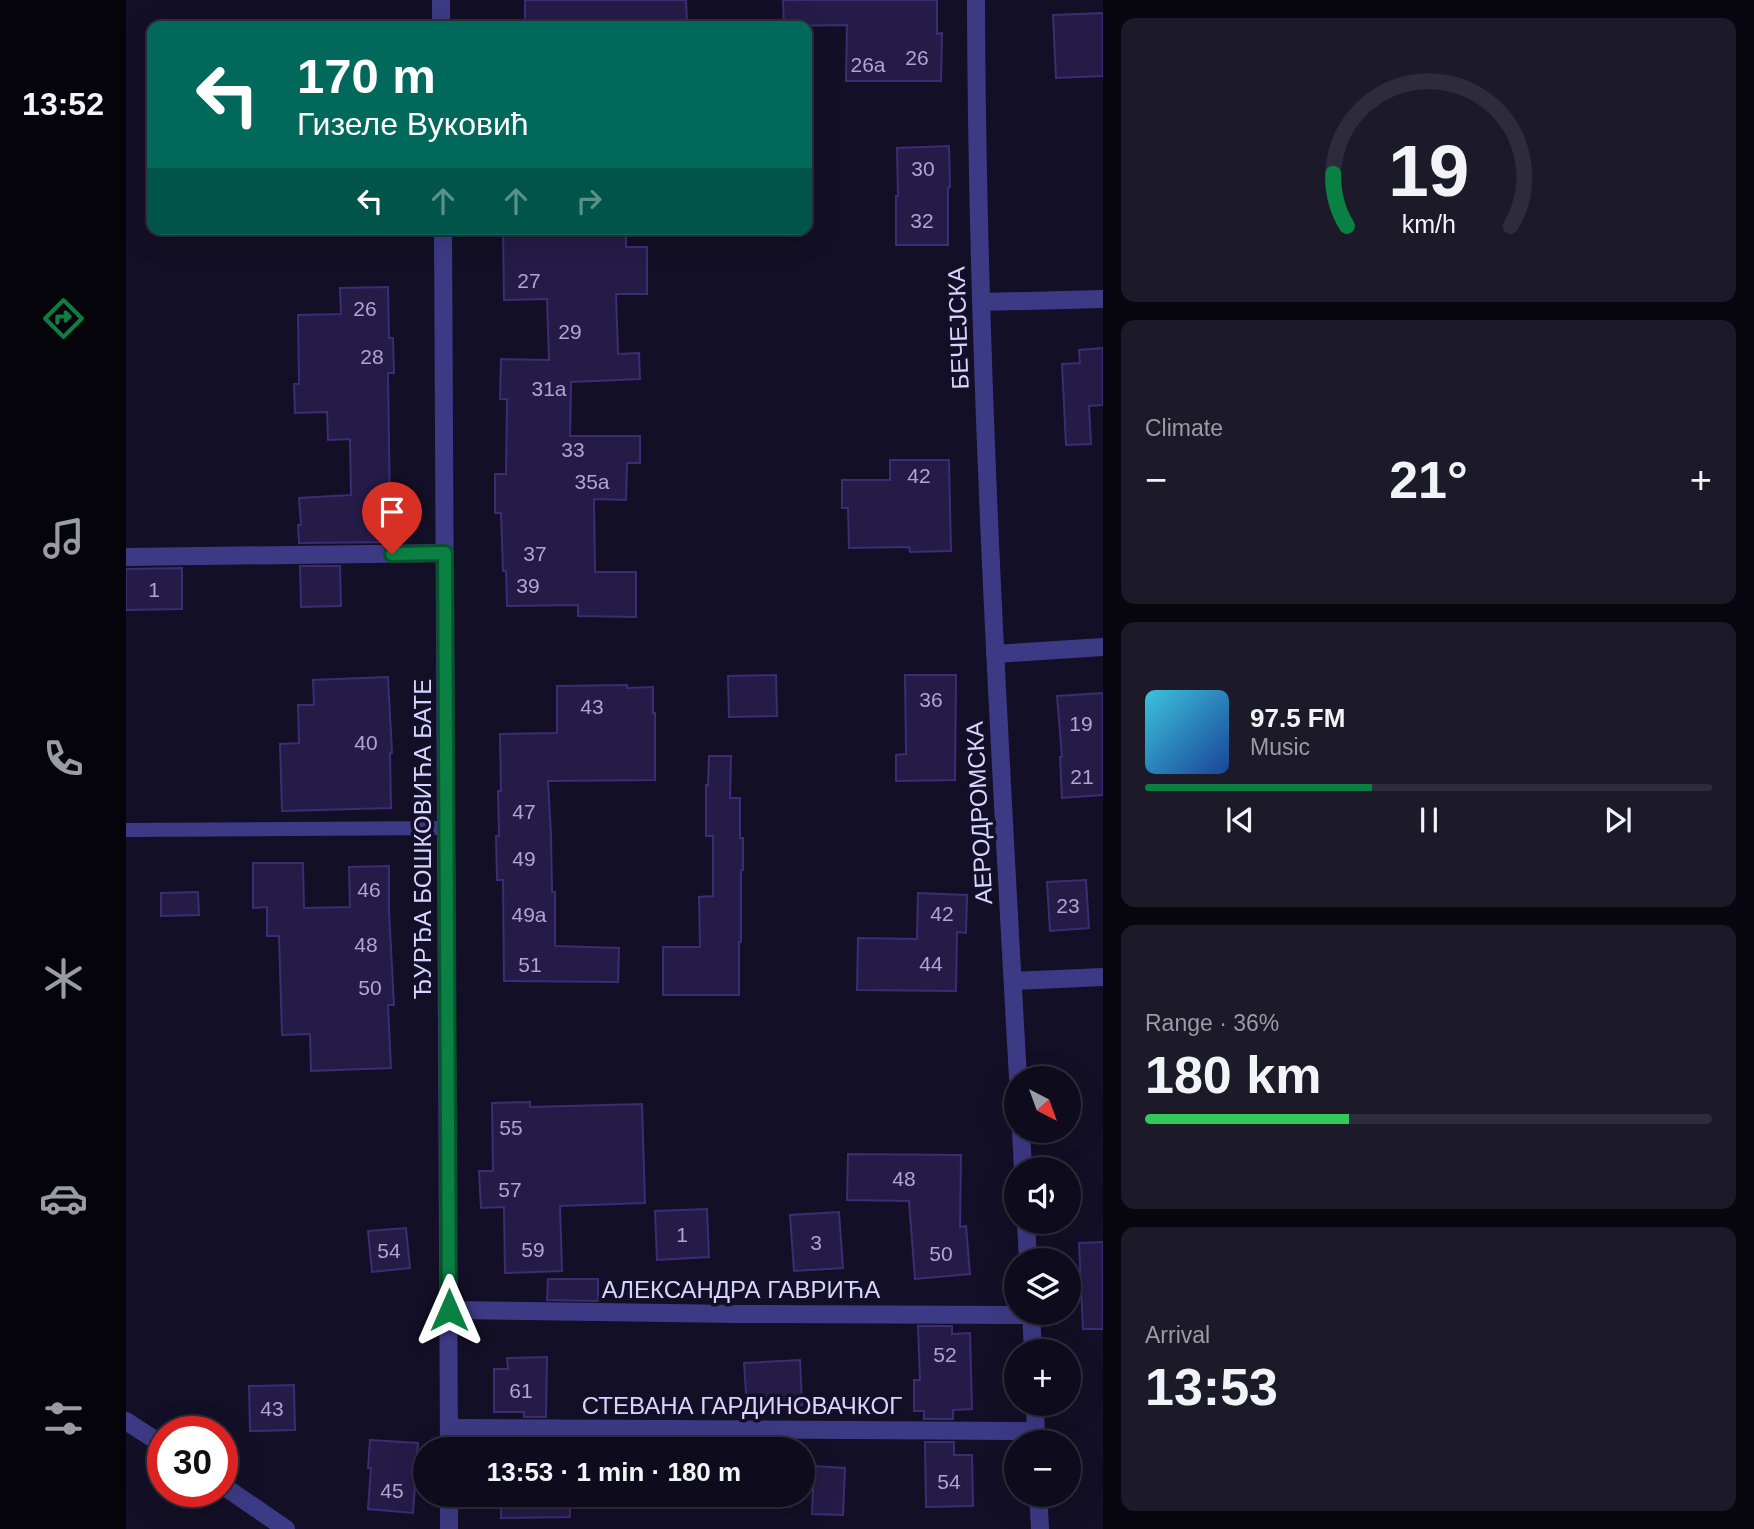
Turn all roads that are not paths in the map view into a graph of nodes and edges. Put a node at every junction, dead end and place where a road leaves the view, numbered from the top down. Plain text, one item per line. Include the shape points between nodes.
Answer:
1 (441, 0) edge
2 (976, 0) edge
3 (442, 21) edge
4 (443, 235) edge
5 (1103, 299) edge
6 (981, 302) junction
7 (445, 553) junction
8 (126, 557) edge
9 (1103, 647) edge
10 (995, 654) junction
11 (446, 828) junction
12 (126, 830) edge
13 (1103, 977) edge
14 (1013, 981) junction
15 (1017, 1066) edge
16 (449, 1310) junction
17 (1004, 1314) edge
18 (126, 1421) edge
19 (449, 1428) junction
20 (147, 1435) edge
21 (1004, 1436) edge
22 (449, 1437) edge
23 (238, 1496) edge
24 (449, 1507) edge
25 (1039, 1507) edge
26 (286, 1529) edge
27 (449, 1529) edge
28 (1040, 1529) edge

1 - 3 street
2 - 6 street, БЕЧЕЈСКА
4 - 7 street, ЂУРЂА БОШКОВИЋА БАТЕ
5 - 6 street
6 - 10 street, БЕЧЕЈСКА
7 - 8 street
7 - 11 street, ЂУРЂА БОШКОВИЋА БАТЕ
9 - 10 street
10 - 14 street, АЕРОДРОМСКА
11 - 12 lane
11 - 16 street, ЂУРЂА БОШКОВИЋА БАТЕ
13 - 14 street
14 - 15 street, АЕРОДРОМСКА
16 - 17 street, АЛЕКСАНДРА ГАВРИЋА
16 - 19 street, ЂУРЂА БОШКОВИЋА БАТЕ
18 - 20 street
19 - 21 street, СТЕВАНА ГАРДИНОВАЧКОГ
19 - 22 street, ЂУРЂА БОШКОВИЋА БАТЕ
23 - 26 street
24 - 27 street
25 - 28 street

